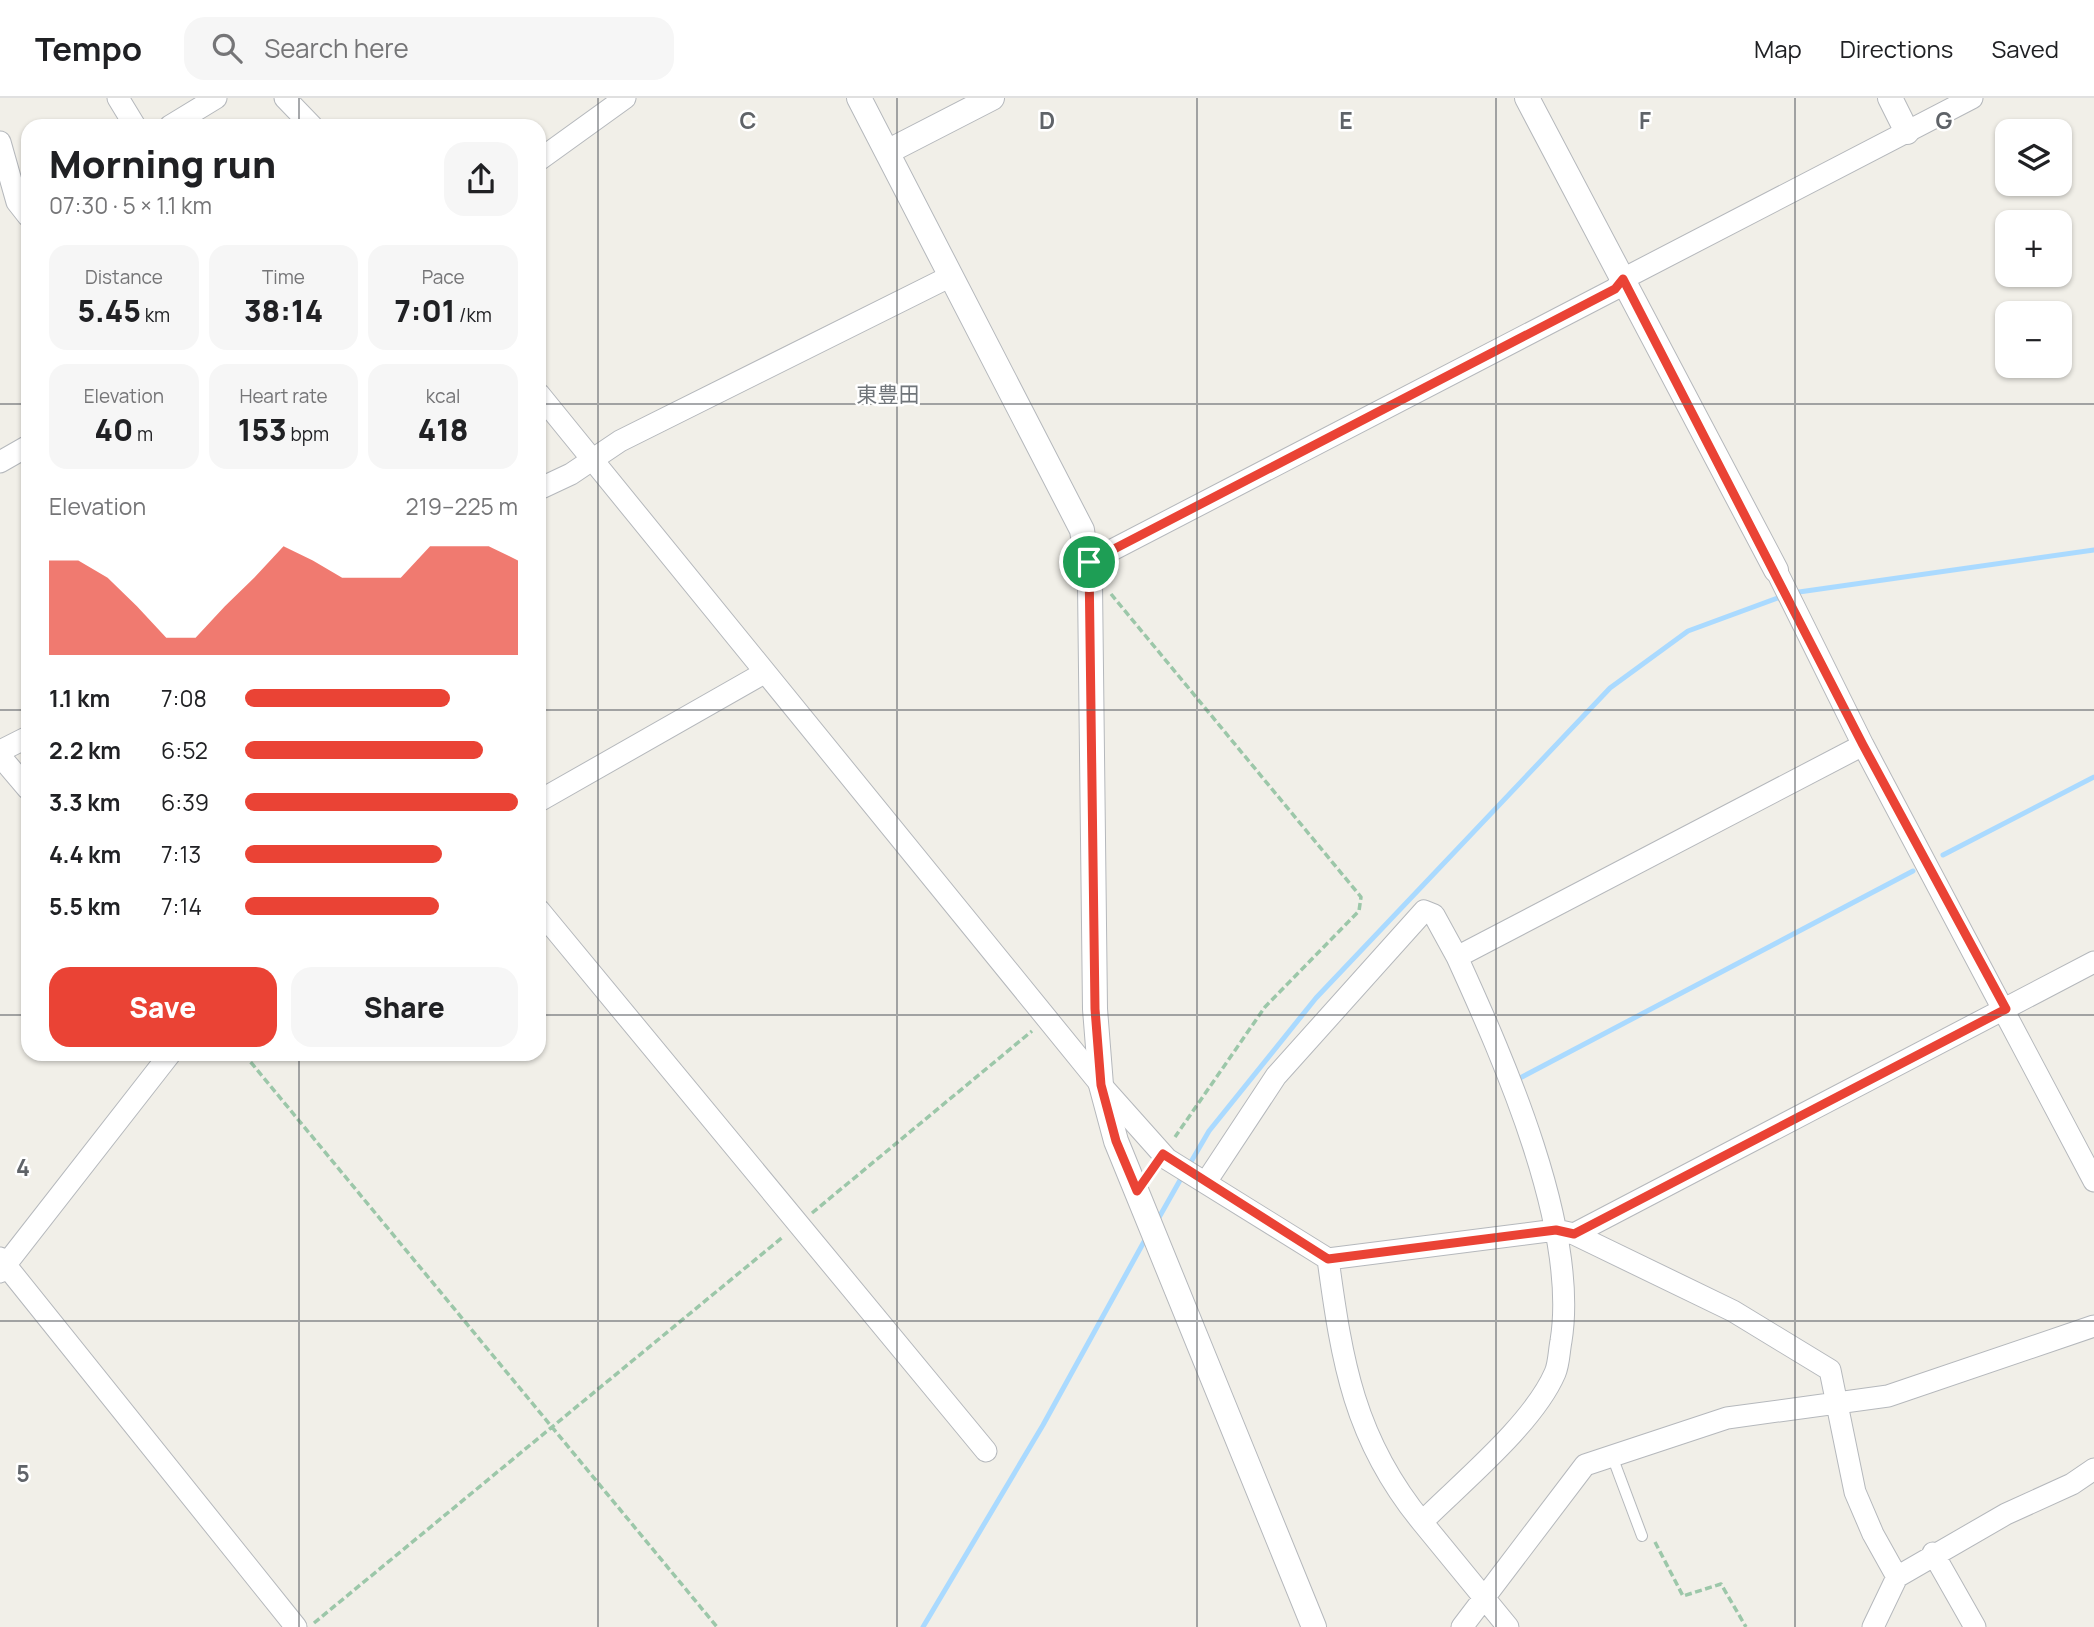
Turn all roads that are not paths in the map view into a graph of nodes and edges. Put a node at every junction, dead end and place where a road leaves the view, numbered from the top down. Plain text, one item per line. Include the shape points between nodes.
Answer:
1 (118, 98) edge
2 (216, 98) edge
3 (285, 98) edge
4 (625, 98) edge
5 (859, 98) edge
6 (992, 98) edge
7 (1527, 98) edge
8 (1890, 98) edge
9 (1972, 98) edge
10 (131, 119) edge
11 (182, 119) edge
12 (305, 119) edge
13 (1907, 132) junction
14 (0, 142) edge
15 (887, 152) junction
16 (546, 155) edge
17 (18, 207) edge
18 (951, 276) junction
19 (1623, 279) junction
20 (546, 402) edge
21 (21, 450) edge
22 (593, 459) junction
23 (0, 462) edge
24 (546, 485) edge
25 (1776, 570) joint
26 (1090, 574) junction
27 (764, 673) junction
28 (21, 741) edge
29 (1863, 745) junction
30 (0, 753) edge
31 (21, 780) edge
32 (546, 797) edge
33 (546, 919) edge
34 (1457, 957) junction
35 (2094, 962) edge
36 (2006, 1009) junction
37 (164, 1061) edge
38 (1101, 1085) junction
39 (2094, 1181) edge
40 (1206, 1182) junction
41 (1565, 1232) junction
42 (1328, 1259) junction
43 (2, 1265) edge
44 (2094, 1326) edge
45 (1837, 1404) junction
46 (986, 1451) dead end
47 (1612, 1456) junction
48 (2094, 1469) edge
49 (1422, 1522) junction
50 (1642, 1536) road end
51 (1933, 1553) junction
52 (1897, 1577) junction
53 (1485, 1597) junction
54 (296, 1627) edge
55 (1314, 1627) edge
56 (1462, 1627) edge
57 (1508, 1627) edge
58 (1873, 1627) edge
59 (1975, 1627) edge

1 - 10 street
2 - 11 street
3 - 12 street
4 - 16 street
5 - 15 street
6 - 15 street
7 - 19 street
8 - 13 street
9 - 13 street
13 - 19 street
14 - 17 street
15 - 18 street
18 - 22 street via 620,441
18 - 26 street via 1082,530
19 - 25 street
19 - 26 street via 1615,289
20 - 22 street
21 - 23 street
22 - 24 street
22 - 27 street
25 - 29 street
26 - 38 street via 1095,1009
27 - 32 street
27 - 38 street
28 - 30 street
29 - 34 street
29 - 36 street
30 - 31 street
33 - 46 street
34 - 40 street via 1434,915 1424,911 1276,1076
34 - 41 street via 1503,1060
35 - 36 street
36 - 39 street
36 - 41 street
37 - 43 street
38 - 40 street via 1165,1157
38 - 55 street via 1116,1141
40 - 42 street
41 - 42 street
41 - 45 street via 1733,1311 1816,1359 1830,1370
41 - 49 street via 1565,1291 1556,1372 1526,1417
42 - 49 street via 1349,1387 1374,1451
43 - 54 street
44 - 45 street via 1888,1396
45 - 47 street via 1727,1418
45 - 52 street via 1855,1492
47 - 50 lane
47 - 53 street via 1585,1465
48 - 51 street
49 - 53 street
51 - 52 street
51 - 59 street
52 - 58 street
53 - 56 street
53 - 57 street

